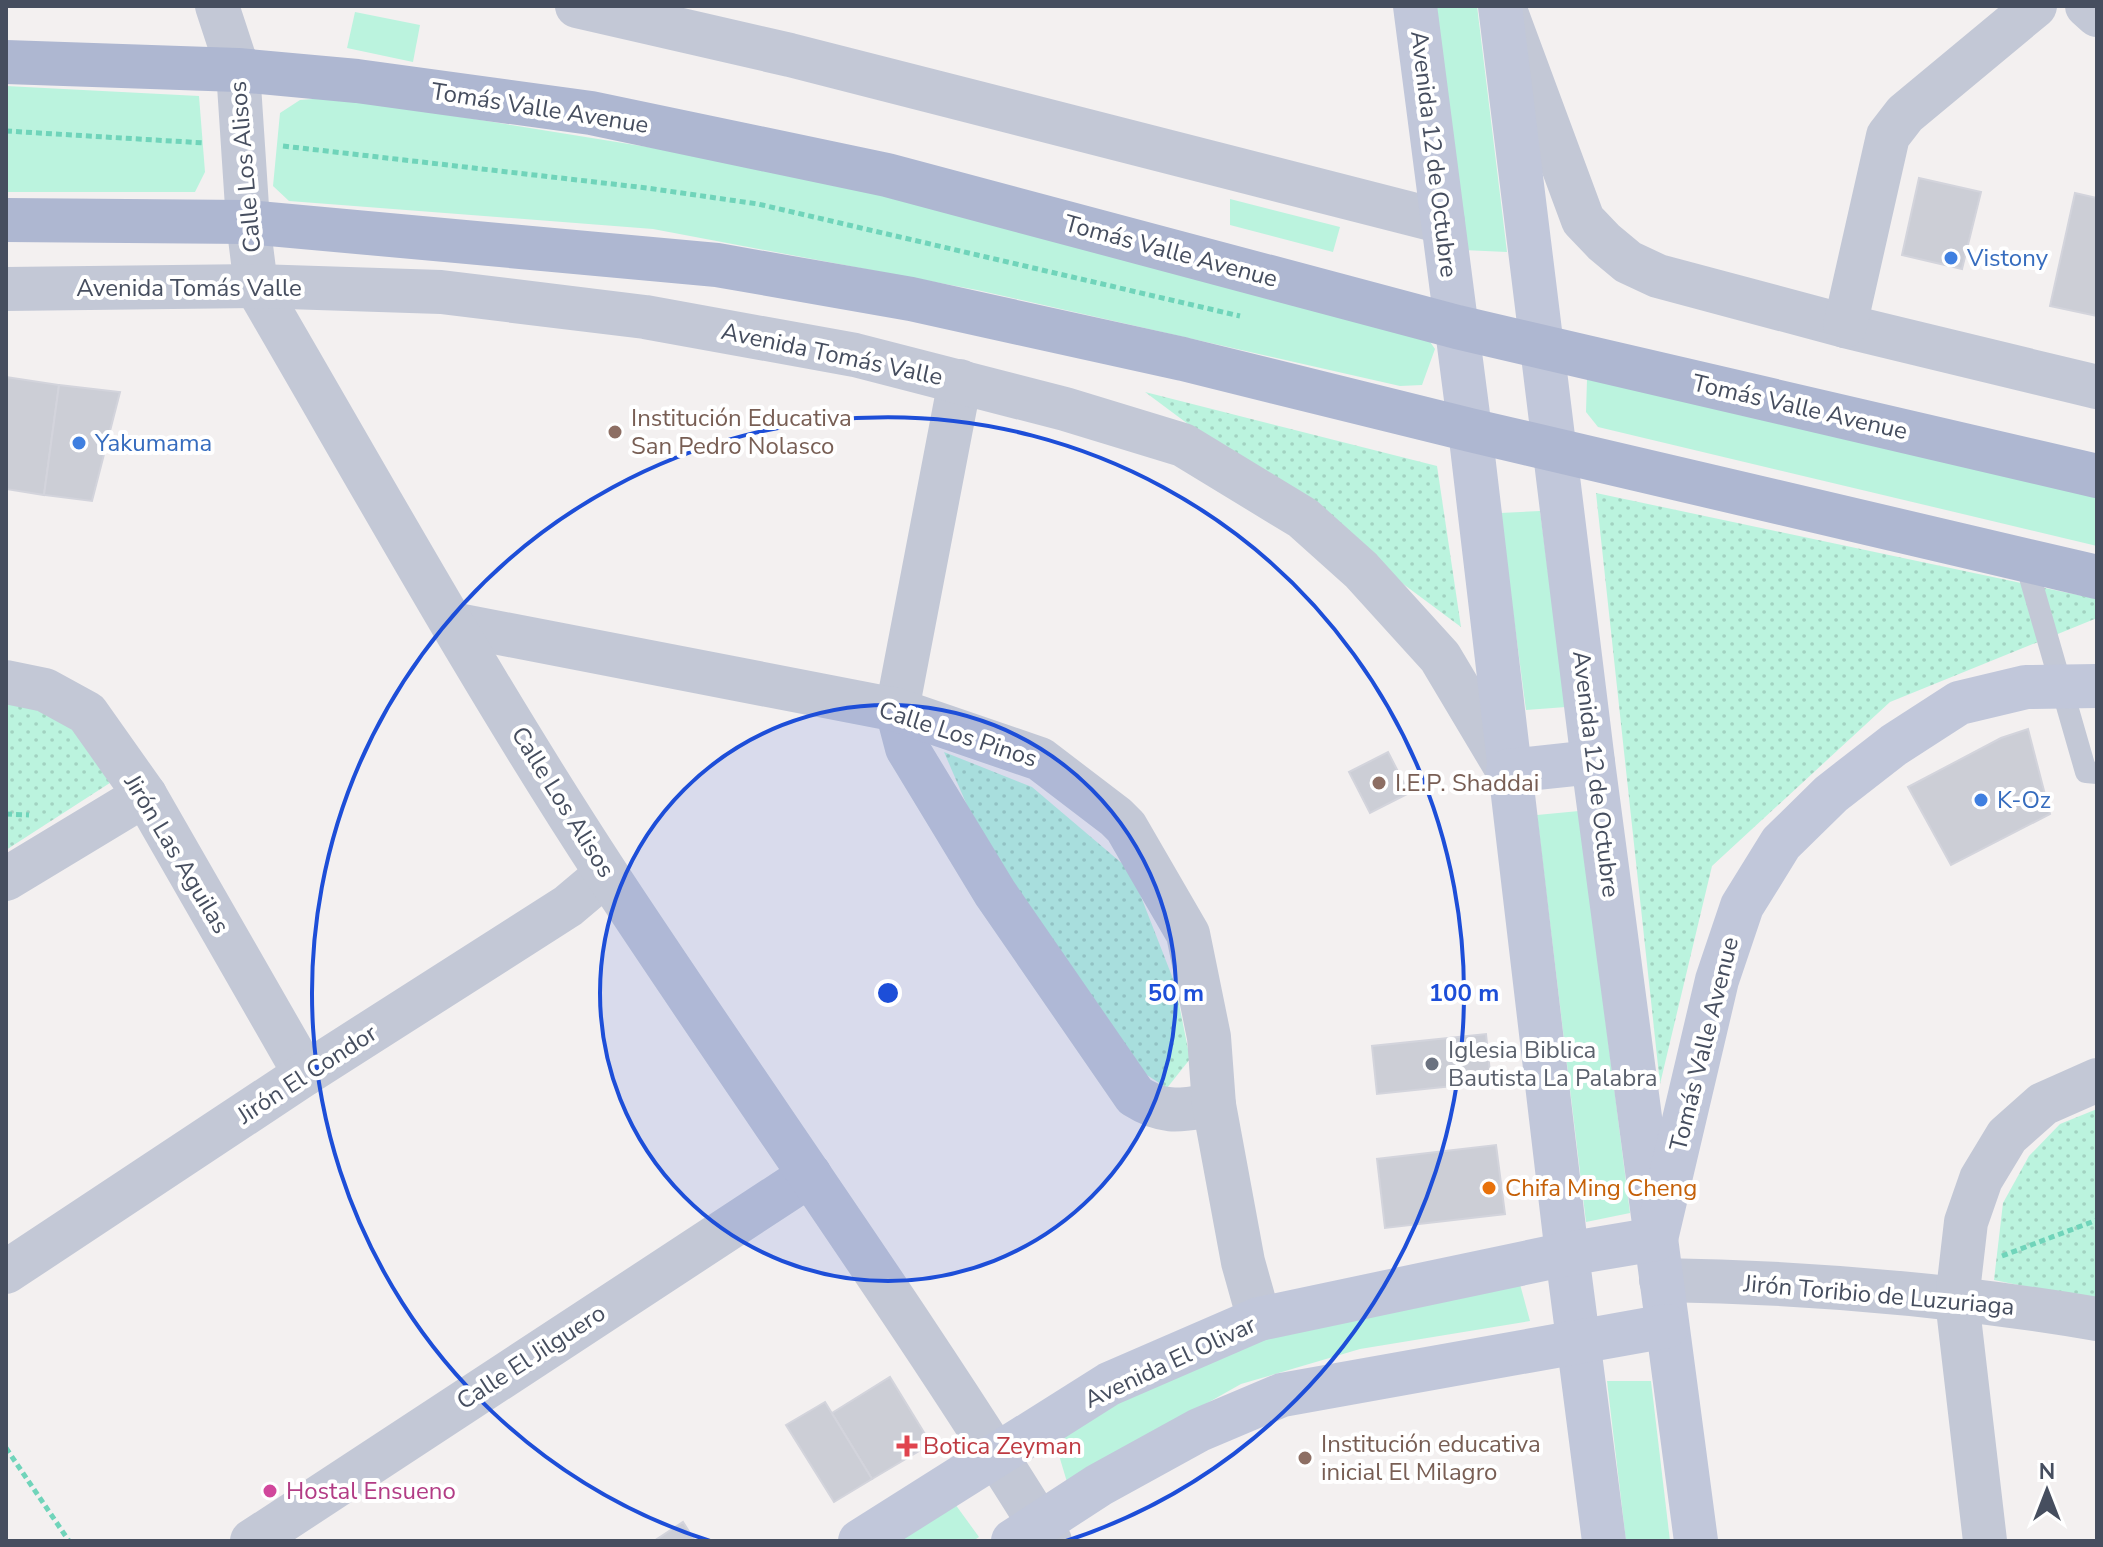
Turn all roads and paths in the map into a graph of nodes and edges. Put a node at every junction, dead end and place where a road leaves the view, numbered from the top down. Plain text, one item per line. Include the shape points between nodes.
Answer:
1 (217, 6) edge
2 (577, 6) edge
3 (1415, 6) edge
4 (1502, 6) edge
5 (2035, 6) edge
6 (2087, 6) edge
7 (2097, 15) edge
8 (6, 62) edge
9 (238, 70) junction
10 (6, 220) edge
11 (248, 222) junction
12 (1443, 222) junction
13 (256, 286) junction
14 (6, 289) edge
15 (1845, 326) junction
16 (1457, 327) junction
17 (1543, 347) junction
18 (960, 381) junction
19 (2097, 387) edge
20 (1470, 430) junction
21 (1556, 450) junction
22 (2097, 476) edge
23 (2025, 560) junction
24 (2097, 577) edge
25 (453, 624) junction
26 (6, 682) edge
27 (2080, 686) edge
28 (897, 710) junction
29 (1593, 762) junction
30 (1508, 771) junction
31 (2097, 773) edge
32 (145, 795) junction
33 (606, 874) junction
34 (6, 879) edge
35 (305, 1074) junction
36 (2097, 1080) edge
37 (1214, 1105) junction
38 (810, 1175) junction
39 (2097, 1220) edge
40 (1567, 1254) junction
41 (1658, 1259) junction
42 (6, 1272) edge
43 (1958, 1286) junction
44 (1259, 1319) junction
45 (2097, 1319) edge
46 (1667, 1326) junction
47 (1580, 1340) junction
48 (6, 1448) edge
49 (996, 1456) junction
50 (1034, 1536) edge
51 (69, 1541) edge
52 (252, 1541) edge
53 (860, 1541) edge
54 (1604, 1541) edge
55 (1696, 1541) edge
56 (1985, 1541) edge

1 - 9 street, Calle Los Alisos
2 - 12 street via 790,55
3 - 12 main road, Avenida 12 de Octubre
4 - 15 street via 1583,220 1604,242 1628,262 1658,276
4 - 17 main road, Avenida 12 de Octubre
5 - 15 street via 1905,114 1888,136
6 - 7 street
8 - 9 main road, Tomás Valle Avenue
9 - 11 street, Calle Los Alisos
9 - 16 main road, Tomás Valle Avenue via 591,113 768,148
10 - 11 main road
11 - 13 street, Calle Los Alisos
11 - 20 main road via 717,265 941,306 1183,359
12 - 16 main road, Avenida 12 de Octubre
13 - 14 street, Avenida Tomás Valle
13 - 18 street, Avenida Tomás Valle via 441,292 645,317 855,355
13 - 25 street, Calle Los Alisos
15 - 19 street
16 - 17 main road, Tomás Valle Avenue
16 - 20 main road, Avenida 12 de Octubre
17 - 21 main road, Avenida 12 de Octubre
17 - 22 main road, Tomás Valle Avenue
18 - 28 street
18 - 30 street, Avenida Tomás Valle via 1183,445 1303,518 1361,570 1440,657
20 - 21 main road
20 - 30 main road, Avenida 12 de Octubre
21 - 23 main road
21 - 29 main road, Avenida 12 de Octubre
23 - 24 main road
23 - 27 lane
25 - 28 street, Calle Los Pinos
25 - 33 street, Calle Los Alisos
26 - 32 street, Jirón Las Aguilas via 45,690 87,713
27 - 31 lane via 2086,772
27 - 41 main road, Tomás Valle Avenue via 2026,687 1959,703 1831,794 1781,843 1742,906 1717,980
28 - 37 street via 907,748 995,893 1135,1096 1173,1111
28 - 37 street, Calle Los Pinos via 1040,759 1126,827 1188,934 1209,1037
29 - 30 main road
29 - 41 main road, Avenida 12 de Octubre
30 - 40 main road, Avenida 12 de Octubre
32 - 34 street
32 - 35 street, Jirón Las Aguilas
33 - 35 street, Jirón El Condor via 568,906
33 - 38 street, Calle Los Alisos
35 - 42 street, Jirón El Condor
36 - 43 street via 2043,1104 2007,1136 1981,1179 1966,1222
37 - 44 street, Calle Los Pinos
38 - 49 street, Calle Los Alisos
38 - 52 street, Calle El Jilguero
39 - 43 path
40 - 41 main road, Avenida El Olivar
40 - 44 main road, Avenida El Olivar
40 - 47 main road, Avenida 12 de Octubre
41 - 43 street, Jirón Toribio de Luzuriaga via 1736,1281
41 - 46 main road, Avenida 12 de Octubre
43 - 45 street, Jirón Toribio de Luzuriaga
43 - 56 street
44 - 49 main road, Avenida El Olivar via 1109,1384
46 - 47 main road
46 - 55 main road, Avenida 12 de Octubre
47 - 50 main road via 1282,1395 1199,1430 1099,1485
47 - 54 main road, Avenida 12 de Octubre
48 - 51 path
49 - 50 street, Calle Los Alisos
49 - 53 main road, Avenida El Olivar

